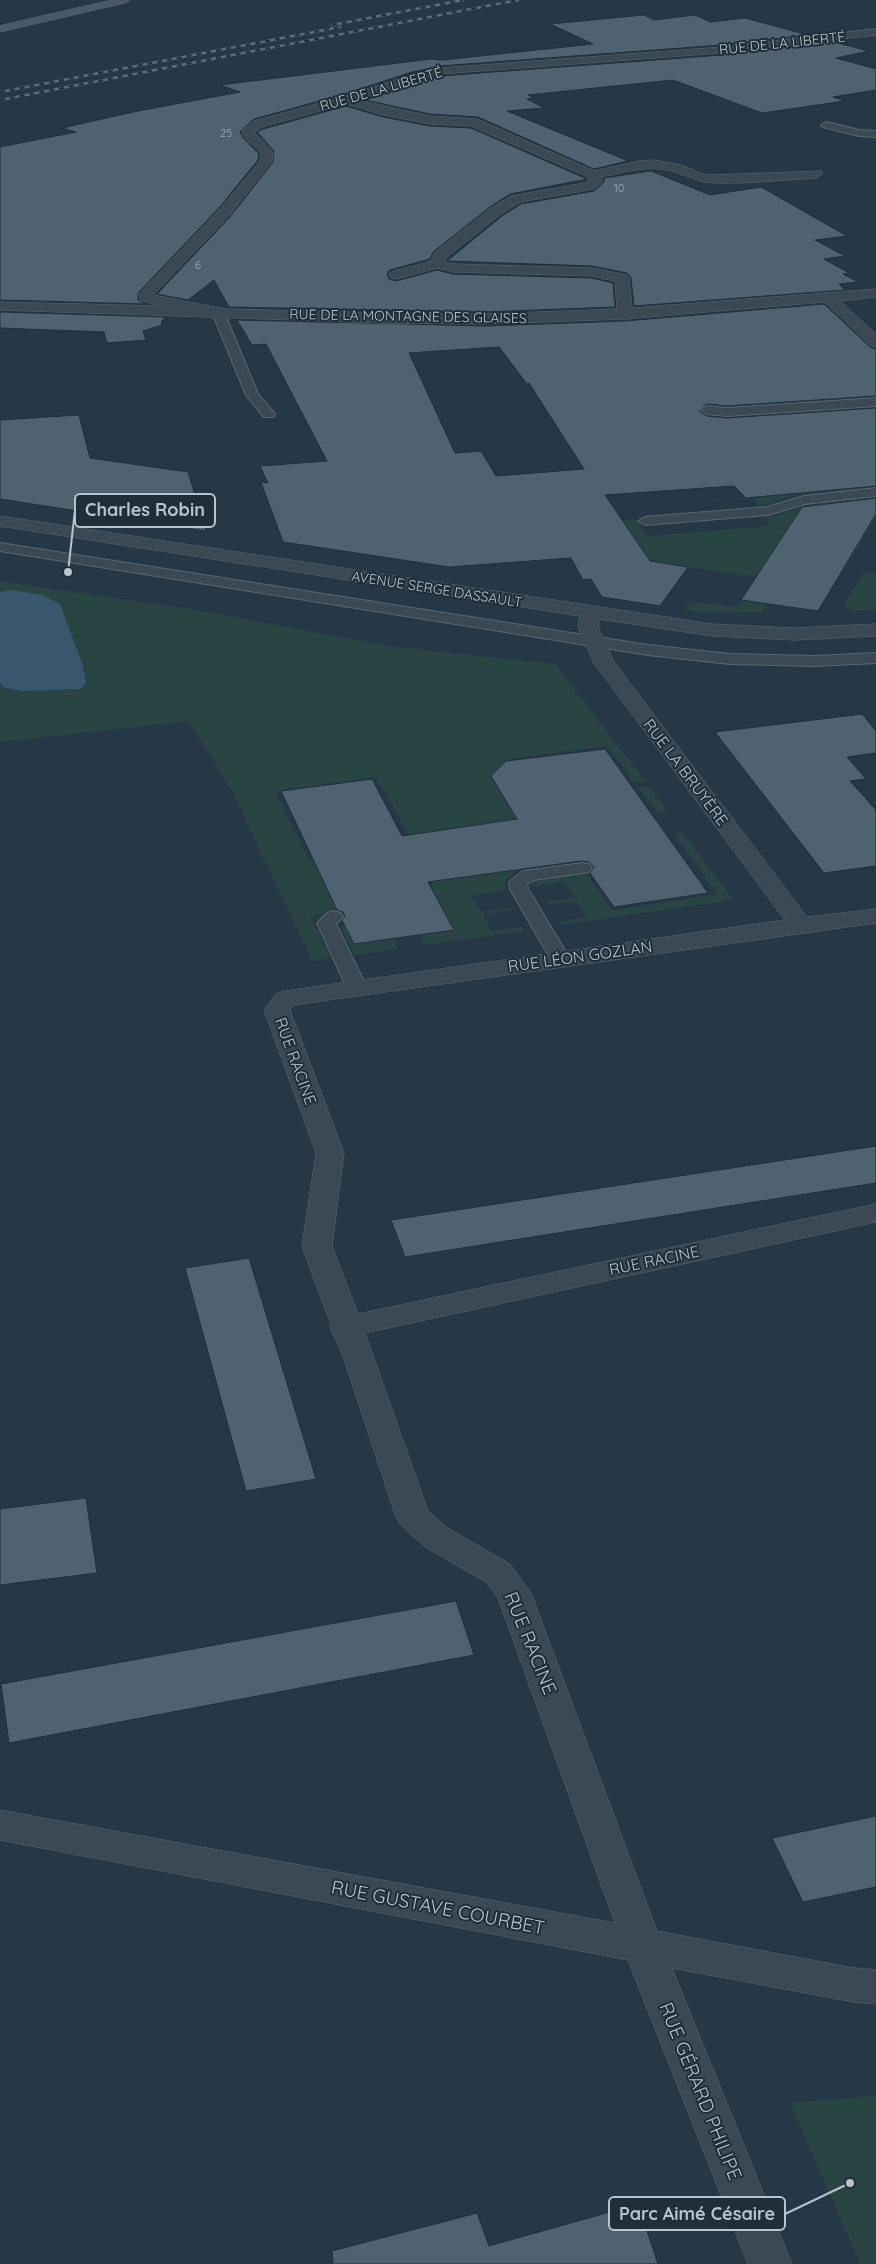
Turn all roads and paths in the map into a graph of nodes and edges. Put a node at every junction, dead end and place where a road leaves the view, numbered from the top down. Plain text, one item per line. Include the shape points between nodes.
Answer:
1 (125, 0) edge
2 (0, 29) edge
3 (876, 32) edge
4 (346, 100) junction
5 (826, 124) dead end
6 (876, 134) edge
7 (593, 174) junction
8 (816, 174) dead end
9 (437, 264) junction
10 (396, 275) dead end
11 (876, 293) edge
12 (828, 297) junction
13 (0, 306) edge
14 (221, 312) junction
15 (625, 314) junction
16 (876, 343) edge
17 (876, 402) edge
18 (707, 410) dead end
19 (269, 414) dead end
20 (876, 492) edge
21 (0, 521) edge
22 (645, 521) dead end
23 (0, 547) edge
24 (590, 612) junction
25 (876, 630) edge
26 (594, 642) junction
27 (876, 658) edge
28 (583, 868) dead end
29 (876, 916) edge
30 (334, 917) dead end
31 (800, 925) junction
32 (560, 959) junction
33 (357, 988) junction
34 (285, 999) joint
35 (876, 1213) edge
36 (345, 1327) junction
37 (0, 1825) edge
38 (643, 1946) junction
39 (876, 1987) edge
40 (770, 2264) edge

1 - 2 main road
3 - 4 street, RUE DE LA LIBERTÉ via 722,50 440,71
4 - 7 street via 430,120 473,122
4 - 14 street, RUE DE LA LIBERTÉ via 251,128 249,136 266,152 266,161 219,218 145,297
5 - 6 lane
7 - 8 street via 654,164 707,179
7 - 9 street via 596,181 589,186 527,196 506,205 439,256
9 - 10 street
9 - 15 street via 453,268 592,272 622,278
11 - 12 street, RUE DE LA MONTAGNE DES GLAISES
12 - 15 street, RUE DE LA MONTAGNE DES GLAISES
12 - 16 street
13 - 14 street, RUE DE LA MONTAGNE DES GLAISES
14 - 15 street, RUE DE LA MONTAGNE DES GLAISES via 448,320
14 - 19 lane via 220,317 252,395
17 - 18 lane via 728,412
20 - 22 lane via 804,500 768,511
21 - 24 street, AVENUE SERGE DASSAULT
23 - 26 lane
24 - 25 street, AVENUE SERGE DASSAULT via 730,631 794,634
24 - 26 street, RUE LA BRUYÈRE via 588,627
26 - 27 lane via 730,659 815,661
26 - 31 street, RUE LA BRUYÈRE via 604,664
28 - 32 lane via 529,875 518,882
29 - 31 street, RUE LÉON GOZLAN
30 - 33 lane via 326,923
31 - 32 street, RUE LÉON GOZLAN
32 - 33 street, RUE LÉON GOZLAN
33 - 34 street, RUE LÉON GOZLAN
34 - 36 street, RUE RACINE via 277,1010 281,1025 330,1153 317,1246
35 - 36 street, RUE RACINE
36 - 38 street, RUE RACINE via 413,1517 437,1538 498,1573 514,1592
37 - 38 street, RUE GUSTAVE COURBET
38 - 39 street, RUE GUSTAVE COURBET
38 - 40 street, RUE GÉRARD PHILIPE

